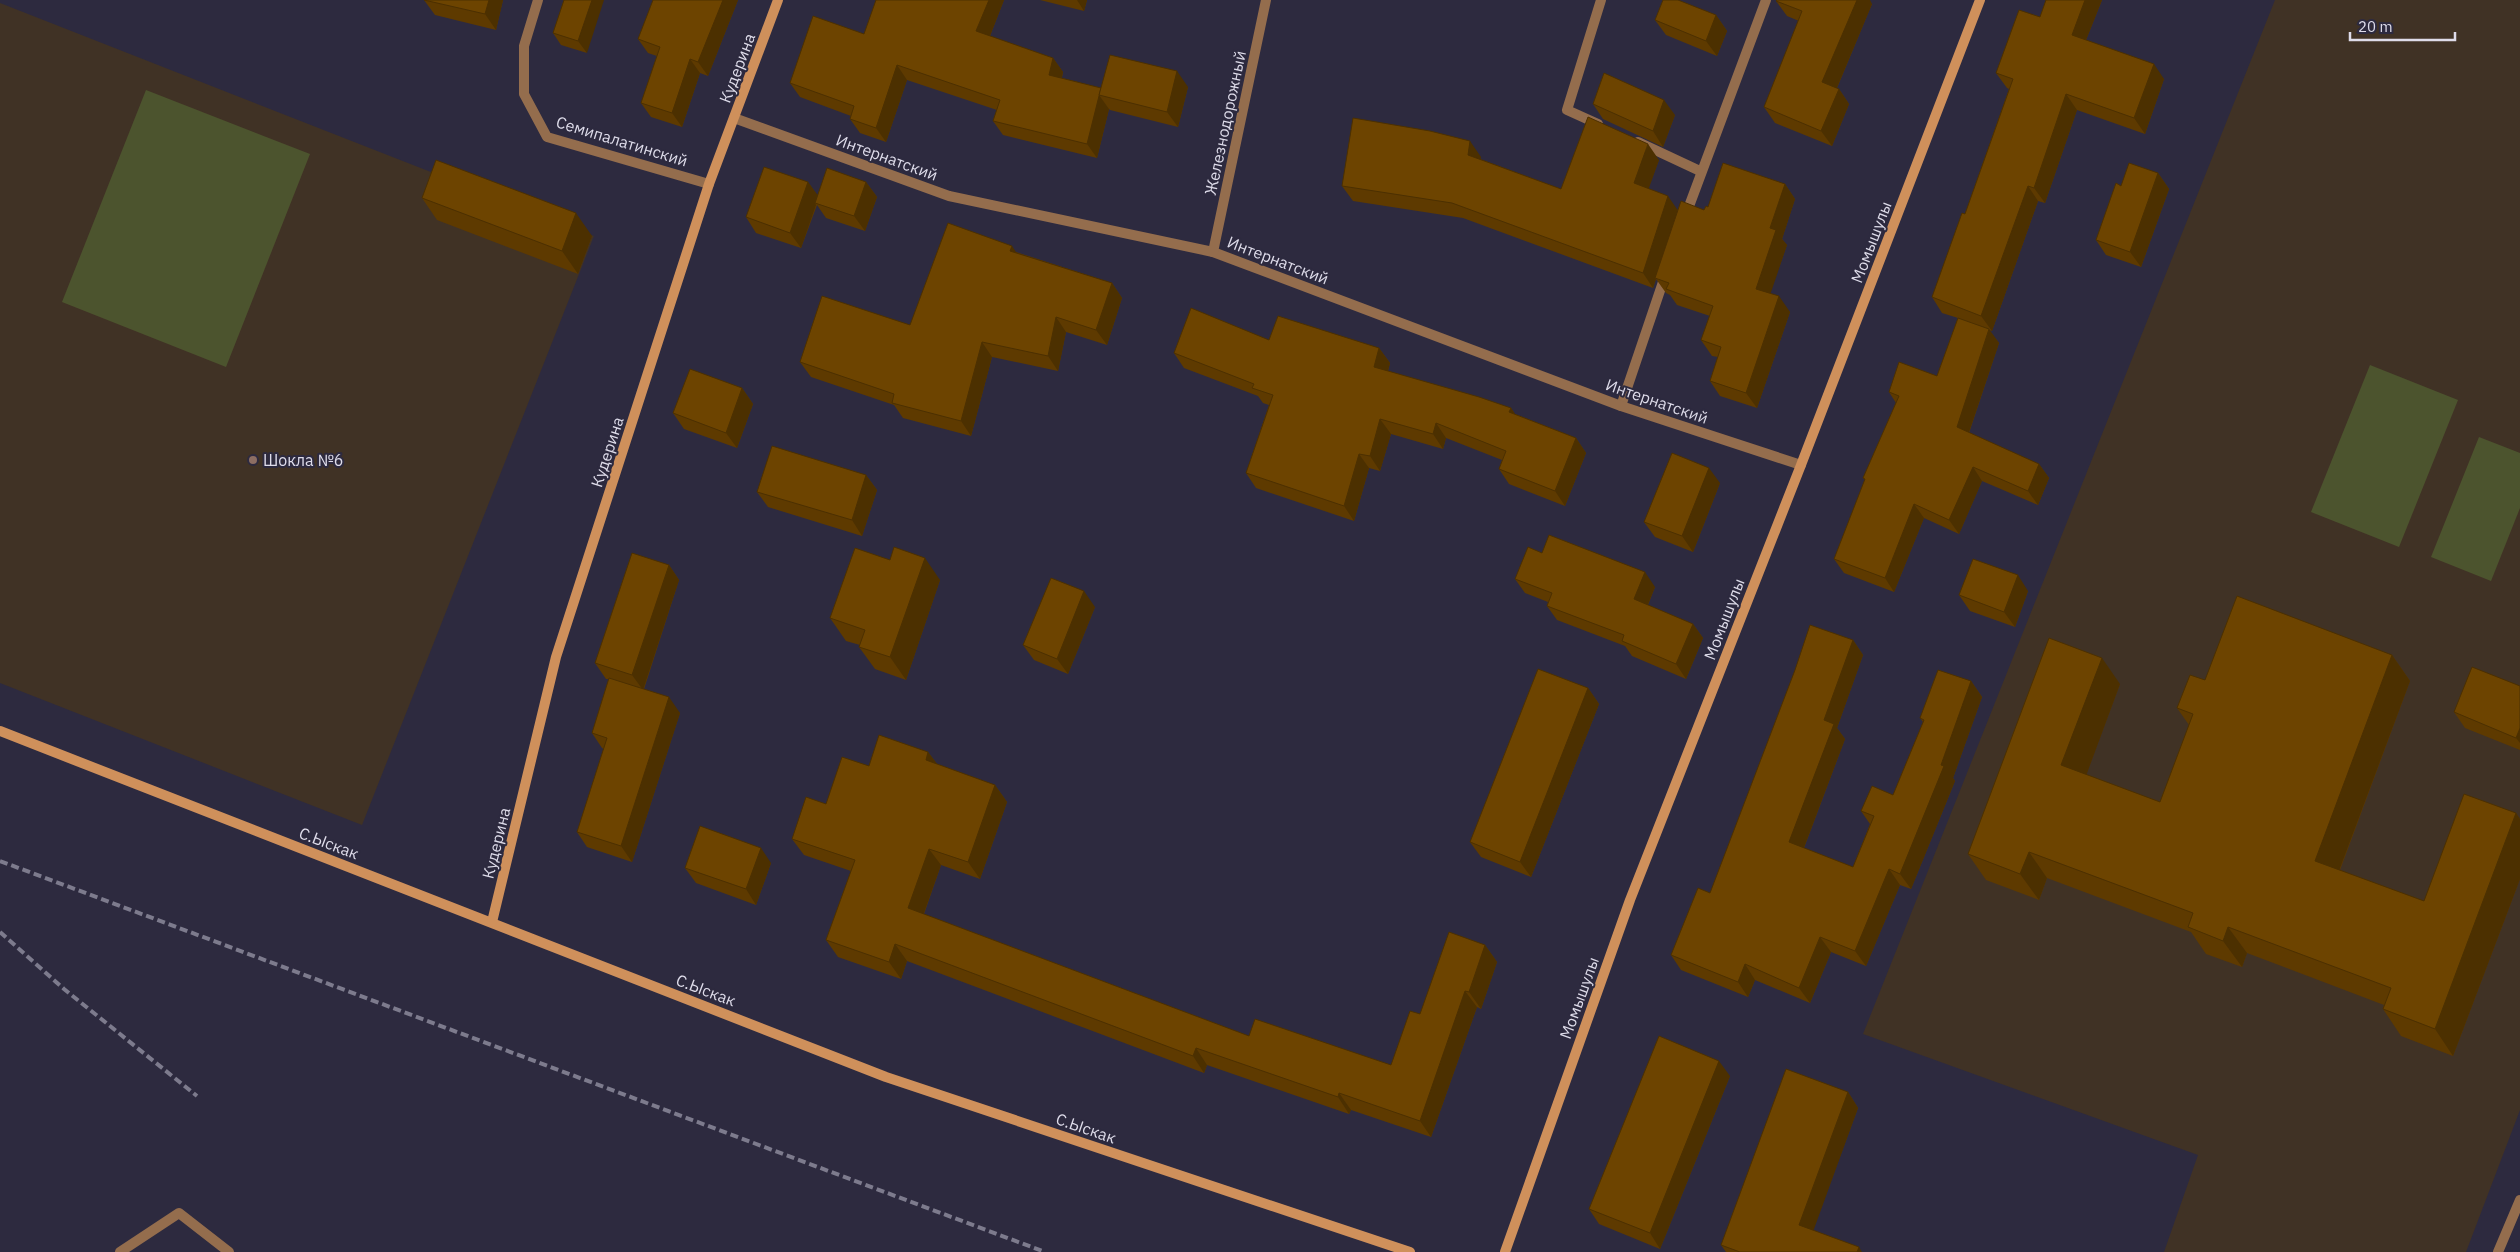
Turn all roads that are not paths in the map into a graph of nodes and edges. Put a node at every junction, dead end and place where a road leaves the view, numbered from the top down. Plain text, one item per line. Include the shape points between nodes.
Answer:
1 (538, 0) edge
2 (778, 0) edge
3 (1266, 0) edge
4 (1601, 0) edge
5 (1766, 0) edge
6 (1980, 0) edge
7 (734, 118) junction
8 (1611, 130) edge
9 (1629, 138) edge
10 (1700, 171) junction
11 (709, 184) junction
12 (1681, 227) edge
13 (1213, 252) junction
14 (1668, 265) edge
15 (1620, 406) junction
16 (1801, 465) junction
17 (0, 731) edge
18 (492, 922) junction
19 (2520, 1200) edge
20 (120, 1252) edge
21 (229, 1252) edge
22 (1410, 1252) edge
23 (1505, 1252) edge
24 (2498, 1252) edge

1 - 11 street, Семипалатинский via 524,46 524,94 547,137
2 - 7 street, Кудерина
3 - 13 street, Железнодорожный
4 - 8 street via 1567,110
5 - 10 street
6 - 16 street, Момышулы
7 - 11 street, Кудерина
7 - 13 street, Интернатский via 949,196
9 - 10 street
10 - 12 street
11 - 18 street, Кудерина via 556,657
13 - 15 street, Интернатский
14 - 15 street
15 - 16 street, Интернатский
16 - 23 street, Момышулы via 1630,900
17 - 18 street, С.Ыскак
18 - 22 street, С.Ыскак via 886,1077
19 - 24 street
20 - 21 street via 179,1213

